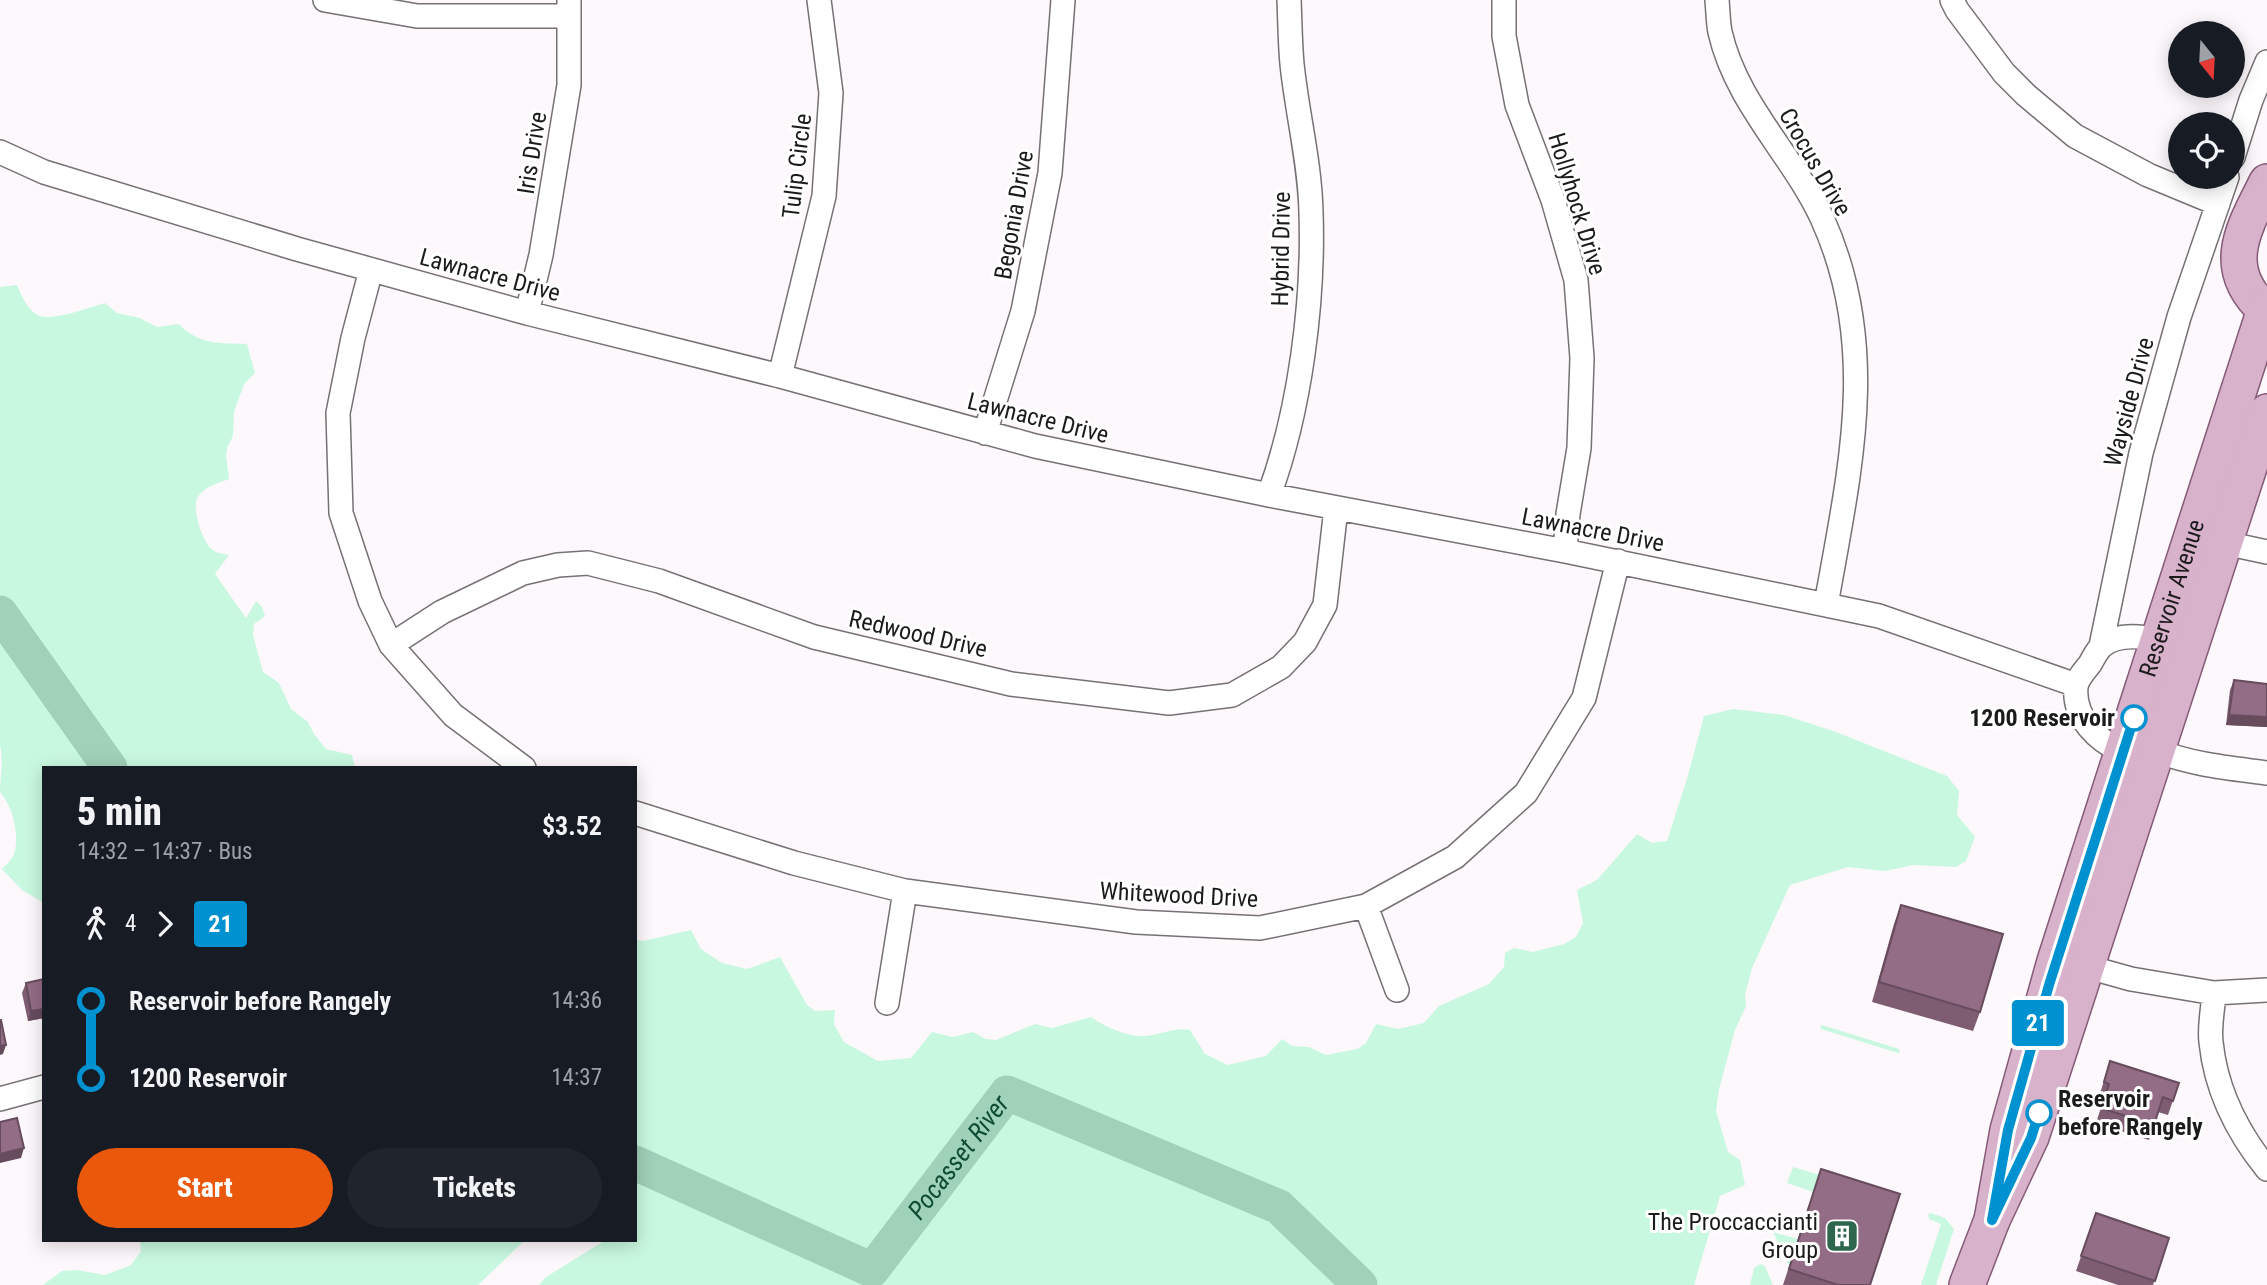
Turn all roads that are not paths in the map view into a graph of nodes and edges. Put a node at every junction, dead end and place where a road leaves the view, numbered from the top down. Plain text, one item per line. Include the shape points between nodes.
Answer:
1 (325, 0) edge
2 (819, 0) edge
3 (1063, 0) edge
4 (1289, 0) edge
5 (1504, 0) edge
6 (1717, 0) edge
7 (1952, 0) edge
8 (568, 8) edge
9 (2267, 62) edge
10 (2245, 119) edge
11 (0, 152) edge
12 (2267, 183) edge
13 (2223, 189) edge
14 (2218, 204) junction
15 (371, 270) junction
16 (2266, 309) edge
17 (527, 313) junction
18 (780, 376) junction
19 (2267, 412) edge
20 (985, 433) junction
21 (1269, 495) junction
22 (1336, 508) junction
23 (2225, 543) junction
24 (1564, 551) junction
25 (2267, 552) edge
26 (1618, 561) junction
27 (1826, 606) junction
28 (2159, 640) junction
29 (391, 645) junction
30 (2101, 646) junction
31 (2076, 685) junction
32 (2158, 751) junction
33 (2123, 752) junction
34 (521, 766) edge
35 (2267, 773) edge
36 (637, 814) edge
37 (905, 891) junction
38 (1366, 906) junction
39 (2088, 967) junction
40 (1398, 990) dead end
41 (2267, 990) edge
42 (2214, 993) junction
43 (887, 1003) dead end
44 (42, 1088) edge
45 (0, 1099) edge
46 (2267, 1169) edge
47 (1992, 1220) junction
48 (1967, 1285) edge

1 - 8 street via 418,16
2 - 18 street, Tulip Circle via 831,93 824,196
3 - 20 street, Begonia Drive via 1051,173 1023,312
4 - 21 street, Hybrid Drive via 1292,63 1311,210 1311,262 1293,411
5 - 24 street, Hollyhock Drive via 1504,36 1517,105 1553,200 1576,280 1582,358 1579,448
6 - 27 street, Crocus Drive via 1728,58 1747,99 1822,218 1847,290 1856,354 1856,412
7 - 14 street via 2004,73 2075,136 2148,175
8 - 17 street, Iris Drive via 569,85
9 - 10 street
11 - 15 street, Lawnacre Drive via 44,172
12 - 16 main road via 2248,218 2237,256 2247,290
13 - 14 street, Wayside Drive
14 - 30 street, Wayside Drive via 2179,317 2141,453
15 - 17 street, Lawnacre Drive
15 - 29 street via 338,413 341,513 370,601
16 - 28 main road, Reservoir Avenue
17 - 18 street, Lawnacre Drive
18 - 20 street, Lawnacre Drive
19 - 23 main road, Reservoir Avenue
20 - 21 street, Lawnacre Drive
21 - 22 street, Lawnacre Drive
22 - 24 street, Lawnacre Drive
22 - 29 street, Redwood Drive via 1325,605 1305,642 1281,667 1232,695 1169,703 1011,684 814,637 659,581 588,563 523,573 442,612
23 - 25 street
23 - 32 main road, Reservoir Avenue
24 - 26 street, Lawnacre Drive
26 - 27 street, Lawnacre Drive
26 - 38 street, Whitewood Drive via 1584,698 1525,793 1455,857
27 - 31 street, Lawnacre Drive via 1879,616
28 - 30 street via 2134,636
28 - 33 main road, Reservoir Avenue
29 - 34 street via 453,715
30 - 31 street
31 - 33 street via 2086,724 2099,740
32 - 35 street via 2209,765
32 - 39 main road, Reservoir Avenue
33 - 47 main road, Reservoir Avenue via 2044,1000 2008,1130
36 - 37 street, Whitewood Drive via 794,863
37 - 38 street, Whitewood Drive via 1136,922 1260,928
37 - 43 street
38 - 40 street
39 - 42 street
39 - 47 main road, Reservoir Avenue via 2031,1138
41 - 42 street
42 - 46 street via 2210,1040 2222,1093 2232,1119
44 - 45 street
47 - 48 main road, Reservoir Avenue

